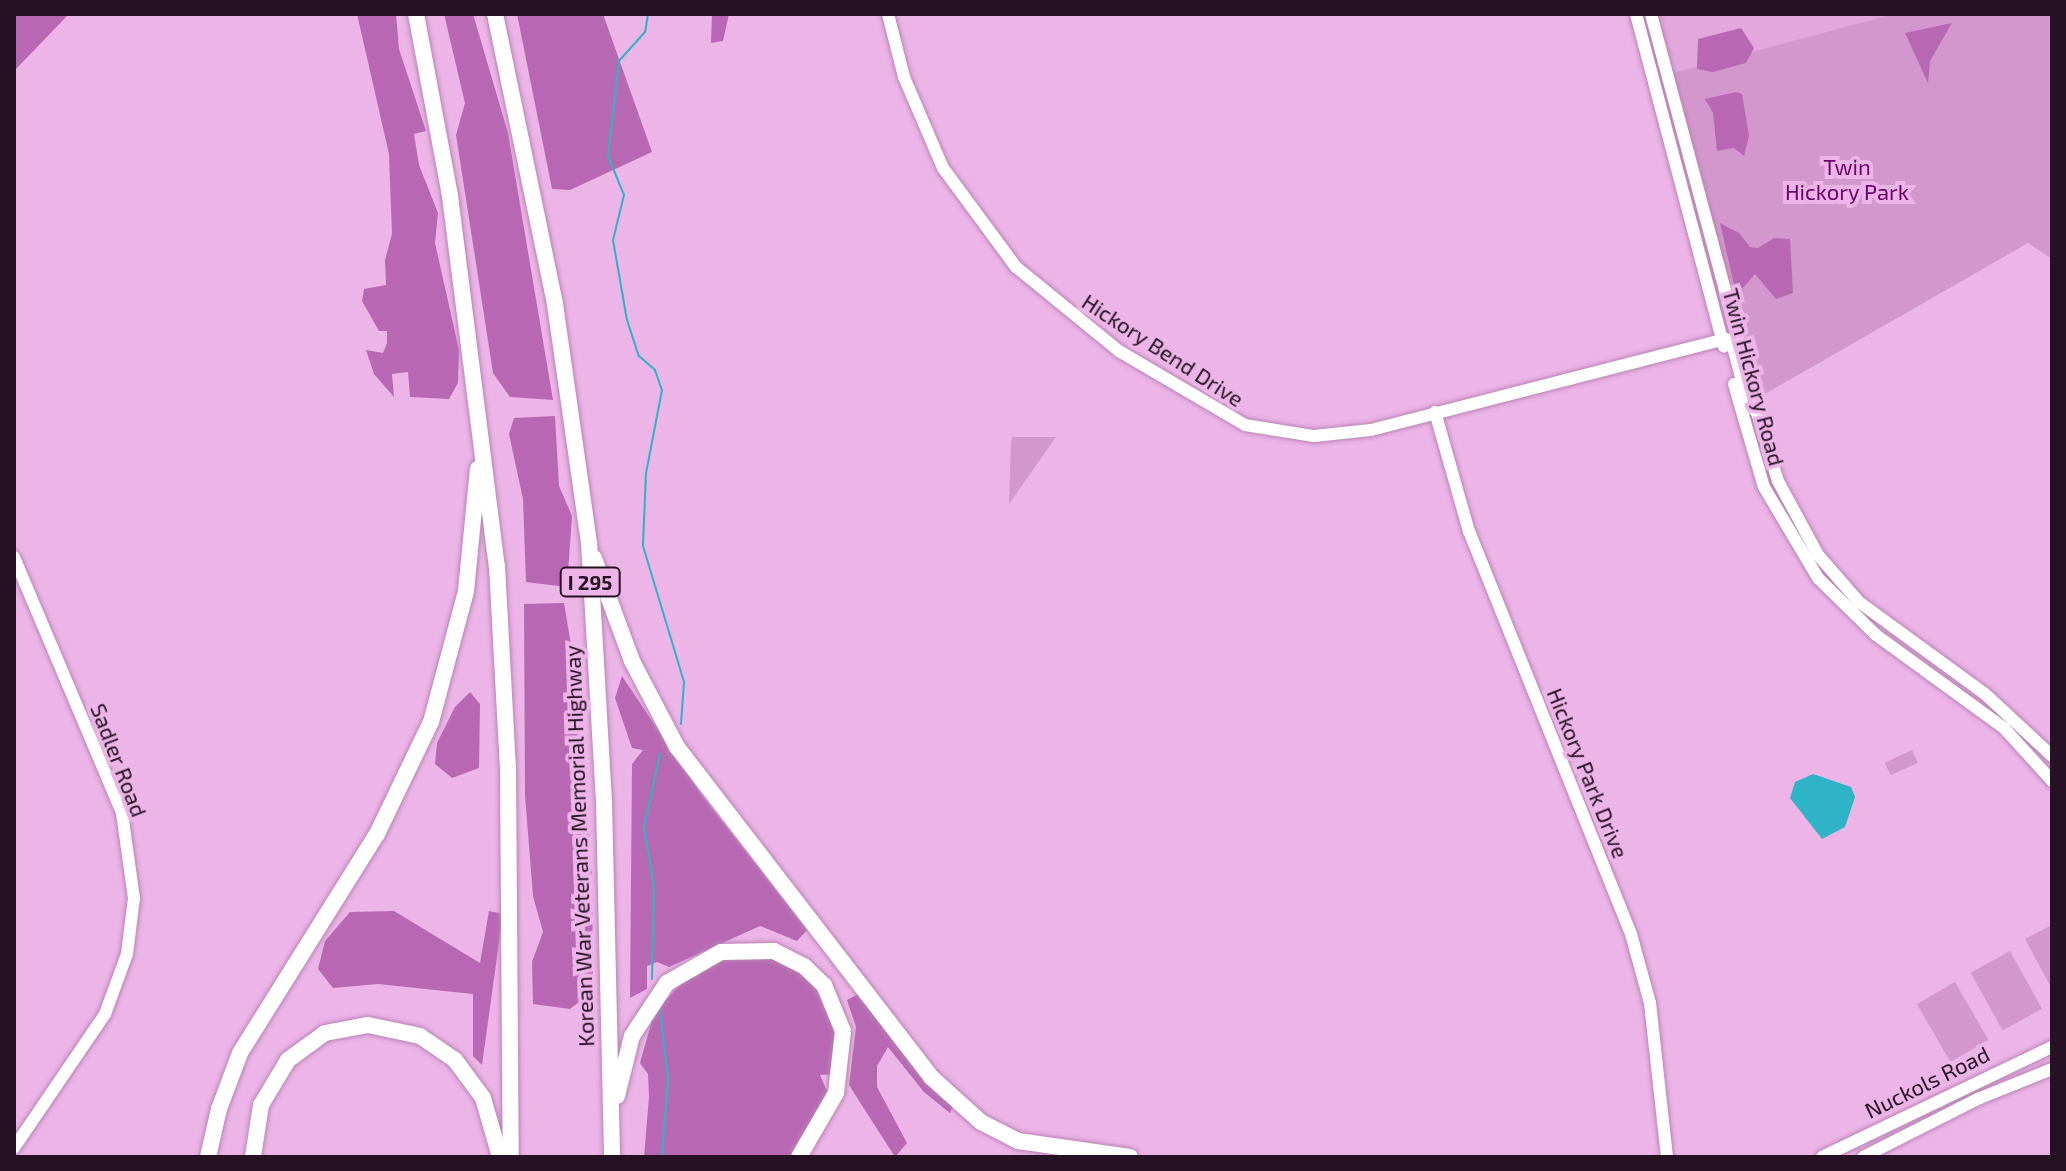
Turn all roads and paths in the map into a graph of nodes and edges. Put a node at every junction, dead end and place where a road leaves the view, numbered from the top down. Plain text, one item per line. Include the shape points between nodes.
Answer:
1 (416, 14) edge
2 (495, 14) edge
3 (888, 14) edge
4 (1636, 14) edge
5 (1651, 14) edge
6 (1694, 232) junction
7 (1737, 335) junction
8 (1722, 339) junction
9 (1435, 412) junction
10 (1758, 414) junction
11 (481, 424) junction
12 (589, 542) junction
13 (14, 557) edge
14 (2052, 756) edge
15 (2052, 781) edge
16 (2051, 1047) edge
17 (2052, 1069) edge
18 (14, 1148) edge
19 (208, 1157) edge
20 (253, 1157) edge
21 (500, 1157) edge
22 (511, 1157) edge
23 (612, 1157) edge
24 (799, 1157) edge
25 (1130, 1157) edge
26 (1667, 1157) edge
27 (1822, 1157) edge
28 (1863, 1157) edge

1 - 11 highway via 450,196
2 - 12 highway, Korean War Veterans Memorial Highway / I 295 via 555,304
3 - 9 street, Hickory Bend Drive via 918,116 955,188 1016,267 1078,322 1207,406 1258,429 1348,434
4 - 6 street, Twin Hickory Road
5 - 7 street, Twin Hickory Road
6 - 7 street via 1726,329
6 - 8 street, Twin Hickory Road
7 - 10 street, Twin Hickory Road
8 - 9 street, Hickory Bend Drive
8 - 10 street via 1732,343 1747,400
8 - 15 street, Twin Hickory Road via 1764,487 1818,578 1876,635 2004,728
9 - 26 street, Hickory Park Drive via 1469,531 1631,934 1650,1003
10 - 14 street, Twin Hickory Road via 1778,481 1824,561 1859,602 1984,693
11 - 19 highway via 466,591 431,722 377,834 240,1053
11 - 22 highway via 497,566 508,767
12 - 23 highway, Korean War Veterans Memorial Highway / I 295 via 604,801
12 - 25 highway via 632,661 677,747 931,1077 981,1122 1018,1141
13 - 18 street, Sadler Road via 122,813 134,898 127,954 105,1014
16 - 27 street, Nuckols Road
17 - 28 street, Nuckols Road via 1980,1098
20 - 21 highway via 261,1105 288,1060 325,1033 368,1025 406,1030 455,1060 483,1098
23 - 24 highway via 624,1063 649,1004 685,968 721,952 748,948 774,951 804,966 824,985 840,1018 844,1045 836,1093

